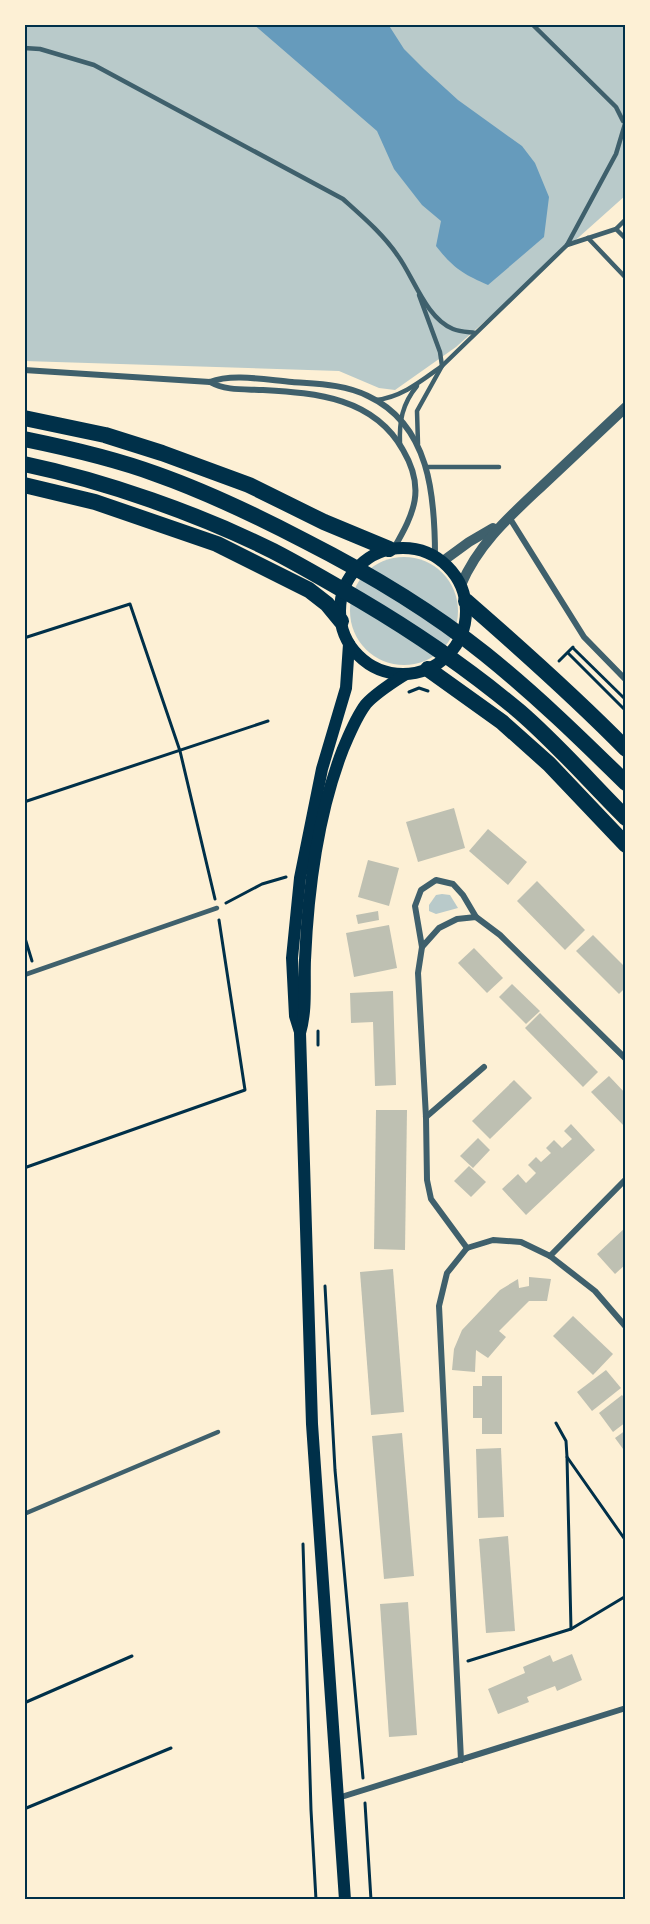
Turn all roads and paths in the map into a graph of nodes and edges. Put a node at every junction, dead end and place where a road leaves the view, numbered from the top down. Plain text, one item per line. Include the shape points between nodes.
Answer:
1 (532, 24) edge
2 (24, 48) edge
3 (626, 73) edge
4 (625, 124) edge
5 (626, 219) edge
6 (616, 229) junction
7 (588, 238) junction
8 (626, 239) edge
9 (567, 245) junction
10 (626, 278) edge
11 (416, 287) junction
12 (476, 333) junction
13 (442, 366) junction
14 (24, 370) edge
15 (210, 382) junction
16 (421, 382) junction
17 (375, 400) junction
18 (626, 407) edge
19 (24, 418) edge
20 (400, 420) junction
21 (24, 440) edge
22 (400, 444) junction
23 (418, 444) junction
24 (24, 464) edge
25 (427, 467) junction
26 (499, 467) dead end
27 (24, 485) edge
28 (505, 520) junction
29 (391, 549) junction
30 (439, 559) junction
31 (464, 593) junction
32 (341, 621) junction
33 (584, 637) junction
34 (24, 638) edge
35 (349, 644) junction
36 (573, 648) junction
37 (568, 653) junction
38 (428, 669) junction
39 (548, 672) junction
40 (406, 674) junction
41 (626, 680) edge
42 (403, 694) dead end
43 (437, 695) dead end
44 (626, 700) edge
45 (626, 711) edge
46 (268, 721) dead end
47 (626, 749) edge
48 (180, 751) junction
49 (626, 783) edge
50 (24, 802) edge
51 (626, 818) edge
52 (626, 845) edge
53 (291, 877) dead end
54 (217, 908) junction
55 (476, 916) junction
56 (24, 935) edge
57 (422, 947) junction
58 (35, 971) junction
59 (24, 975) edge
60 (318, 1027) dead end
61 (300, 1033) junction
62 (318, 1051) dead end
63 (626, 1059) edge
64 (484, 1067) dead end
65 (426, 1116) junction
66 (24, 1168) edge
67 (626, 1179) edge
68 (467, 1248) junction
69 (550, 1256) junction
70 (324, 1279) dead end
71 (626, 1327) edge
72 (556, 1423) dead end
73 (218, 1432) dead end
74 (567, 1457) junction
75 (24, 1514) edge
76 (626, 1541) edge
77 (626, 1596) edge
78 (571, 1629) junction
79 (132, 1656) dead end
80 (456, 1665) junction
81 (24, 1704) edge
82 (626, 1708) edge
83 (171, 1748) dead end
84 (460, 1760) junction
85 (364, 1791) junction
86 (337, 1798) junction
87 (24, 1809) edge
88 (345, 1900) edge
89 (371, 1900) edge

1 - 4 lane via 616,107
2 - 11 lane via 94,65 343,199 378,231
3 - 4 lane
4 - 9 lane via 616,154
5 - 6 lane
6 - 7 lane
6 - 8 lane
7 - 9 lane
7 - 10 lane
9 - 12 lane
11 - 12 lane via 441,322
11 - 13 lane
12 - 13 lane
13 - 16 lane
13 - 23 lane via 417,411
14 - 15 street
15 - 17 street via 221,377 331,385
15 - 22 street via 220,388 290,392 343,401 371,414
16 - 17 lane via 389,398
16 - 20 lane via 407,400
17 - 20 street
18 - 28 street
19 - 29 highway via 105,435 162,453 249,485
20 - 22 lane
20 - 23 street
21 - 49 highway via 68,448 155,474 258,517 387,586 484,653 559,717
22 - 29 street via 410,464 416,495 411,518
23 - 25 street
24 - 51 highway via 156,502 271,550 321,577 407,629 521,713
25 - 26 lane
25 - 30 street
27 - 32 highway via 95,502 217,544 309,590 327,603
28 - 30 street
28 - 31 street via 469,566
28 - 33 street
29 - 30 main road via 422,550
29 - 32 main road via 374,555 351,576 342,597
30 - 31 main road via 456,576
31 - 38 main road via 466,618 462,634 454,649
31 - 39 highway
32 - 35 main road
33 - 36 path
33 - 41 street
34 - 48 path via 130,604
35 - 40 main road via 373,667
35 - 61 main road via 346,688 322,769 300,878 292,958 295,1016
36 - 37 path
36 - 44 path
37 - 39 path
37 - 45 path
38 - 40 main road
38 - 52 highway via 510,729
39 - 47 highway
40 - 61 main road via 364,707 333,776 311,881 305,1017
42 - 43 path via 420,688
46 - 48 path
48 - 50 path
48 - 54 path
53 - 54 path via 262,884
54 - 58 lane
54 - 66 path via 245,1090
55 - 57 street via 457,919 439,928
55 - 57 street via 453,884 436,880 421,890 415,906
55 - 63 street
56 - 58 path
57 - 65 street via 418,973
58 - 59 lane
60 - 62 path
61 - 86 main road via 312,1424
64 - 65 street
65 - 68 street via 431,1199
67 - 69 street
68 - 69 street via 493,1240 521,1242
68 - 80 street via 447,1274 439,1306
69 - 71 street via 595,1292
70 - 85 path via 335,1470
72 - 74 path via 566,1441
73 - 75 lane
74 - 76 path
74 - 78 path
77 - 78 path
78 - 80 path
79 - 81 path
80 - 84 street
82 - 84 street
83 - 87 path
84 - 85 street
85 - 86 street
85 - 89 path
86 - 88 main road

